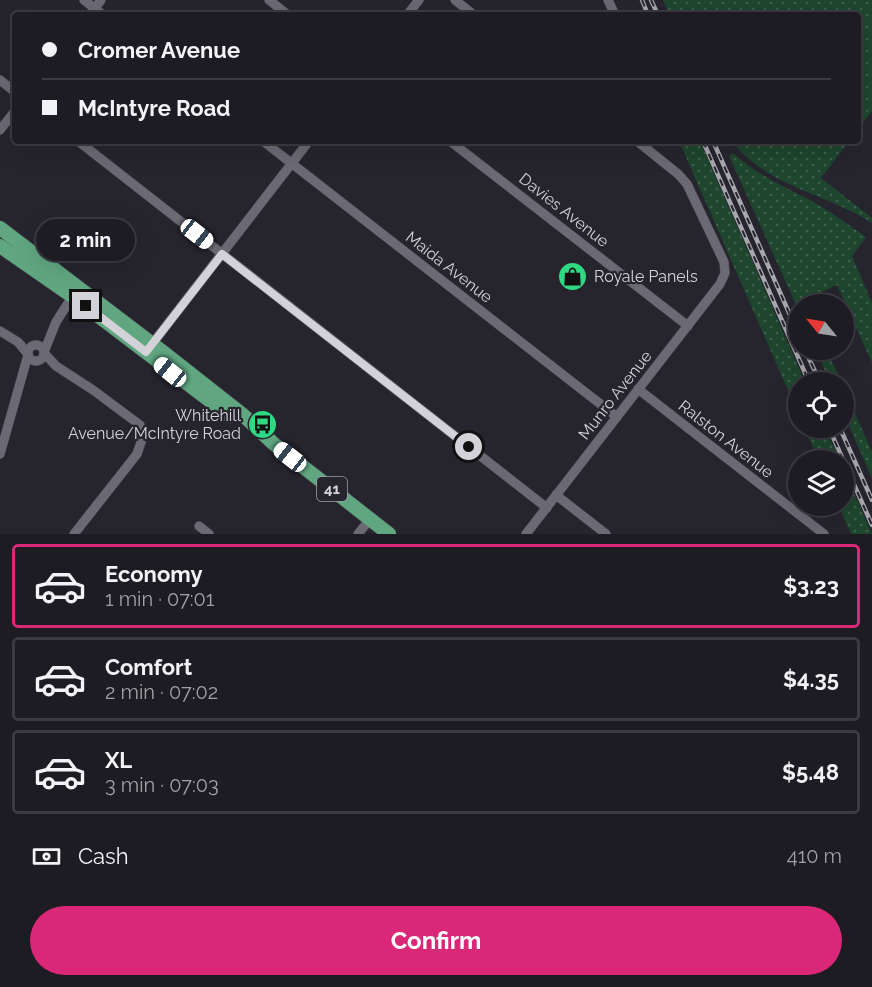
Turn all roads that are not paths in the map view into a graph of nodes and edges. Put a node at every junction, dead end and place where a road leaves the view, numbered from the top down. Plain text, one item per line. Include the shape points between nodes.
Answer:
1 (84, 0) edge
2 (101, 0) edge
3 (269, 0) edge
4 (419, 0) edge
5 (455, 0) edge
6 (92, 12) edge
7 (284, 12) edge
8 (409, 12) edge
9 (470, 12) edge
10 (0, 80) edge
11 (12, 90) edge
12 (12, 115) edge
13 (0, 130) edge
14 (82, 144) edge
15 (267, 144) edge
16 (307, 144) edge
17 (454, 144) edge
18 (641, 144) edge
19 (292, 164) junction
20 (0, 228) edge
21 (0, 246) edge
22 (222, 254) junction
23 (76, 292) junction
24 (56, 322) junction
25 (688, 326) junction
26 (0, 331) edge
27 (18, 342) junction
28 (35, 345) junction
29 (149, 348) junction
30 (28, 354) junction
31 (41, 357) junction
32 (18, 387) junction
33 (638, 389) junction
34 (617, 417) junction
35 (0, 454) edge
36 (556, 495) junction
37 (547, 508) junction
38 (370, 519) junction
39 (199, 526) dead end
40 (74, 534) edge
41 (209, 534) edge
42 (358, 534) edge
43 (389, 534) edge
44 (526, 534) edge
45 (606, 534) edge
46 (824, 534) edge

1 - 6 street
2 - 6 street
3 - 7 street
4 - 8 street
5 - 9 street
10 - 11 street
12 - 13 street
14 - 22 street
15 - 19 street, Maida Avenue
16 - 19 street
17 - 25 street, Davies Avenue
18 - 25 street, Munro Avenue via 687,184 724,262 720,284
19 - 22 street
19 - 34 street, Maida Avenue
20 - 23 main road, 41
21 - 23 main road, 41
22 - 29 street
22 - 37 street
23 - 24 street
23 - 29 main road, 41
24 - 28 street
24 - 31 street
25 - 33 street, Munro Avenue
26 - 27 street
27 - 28 street
27 - 30 street
28 - 30 street
28 - 31 street via 40,346
29 - 38 main road, 41 via 238,422 274,444
30 - 31 street via 30,359
30 - 32 street
31 - 32 street
31 - 40 street via 140,425 143,436 137,454
32 - 35 street
33 - 34 street, Munro Avenue
33 - 46 street, Ralston Avenue
34 - 36 street, Munro Avenue
36 - 37 street, Munro Avenue
36 - 45 street
37 - 44 street, Munro Avenue
38 - 42 street
38 - 43 main road, 41
39 - 41 street

